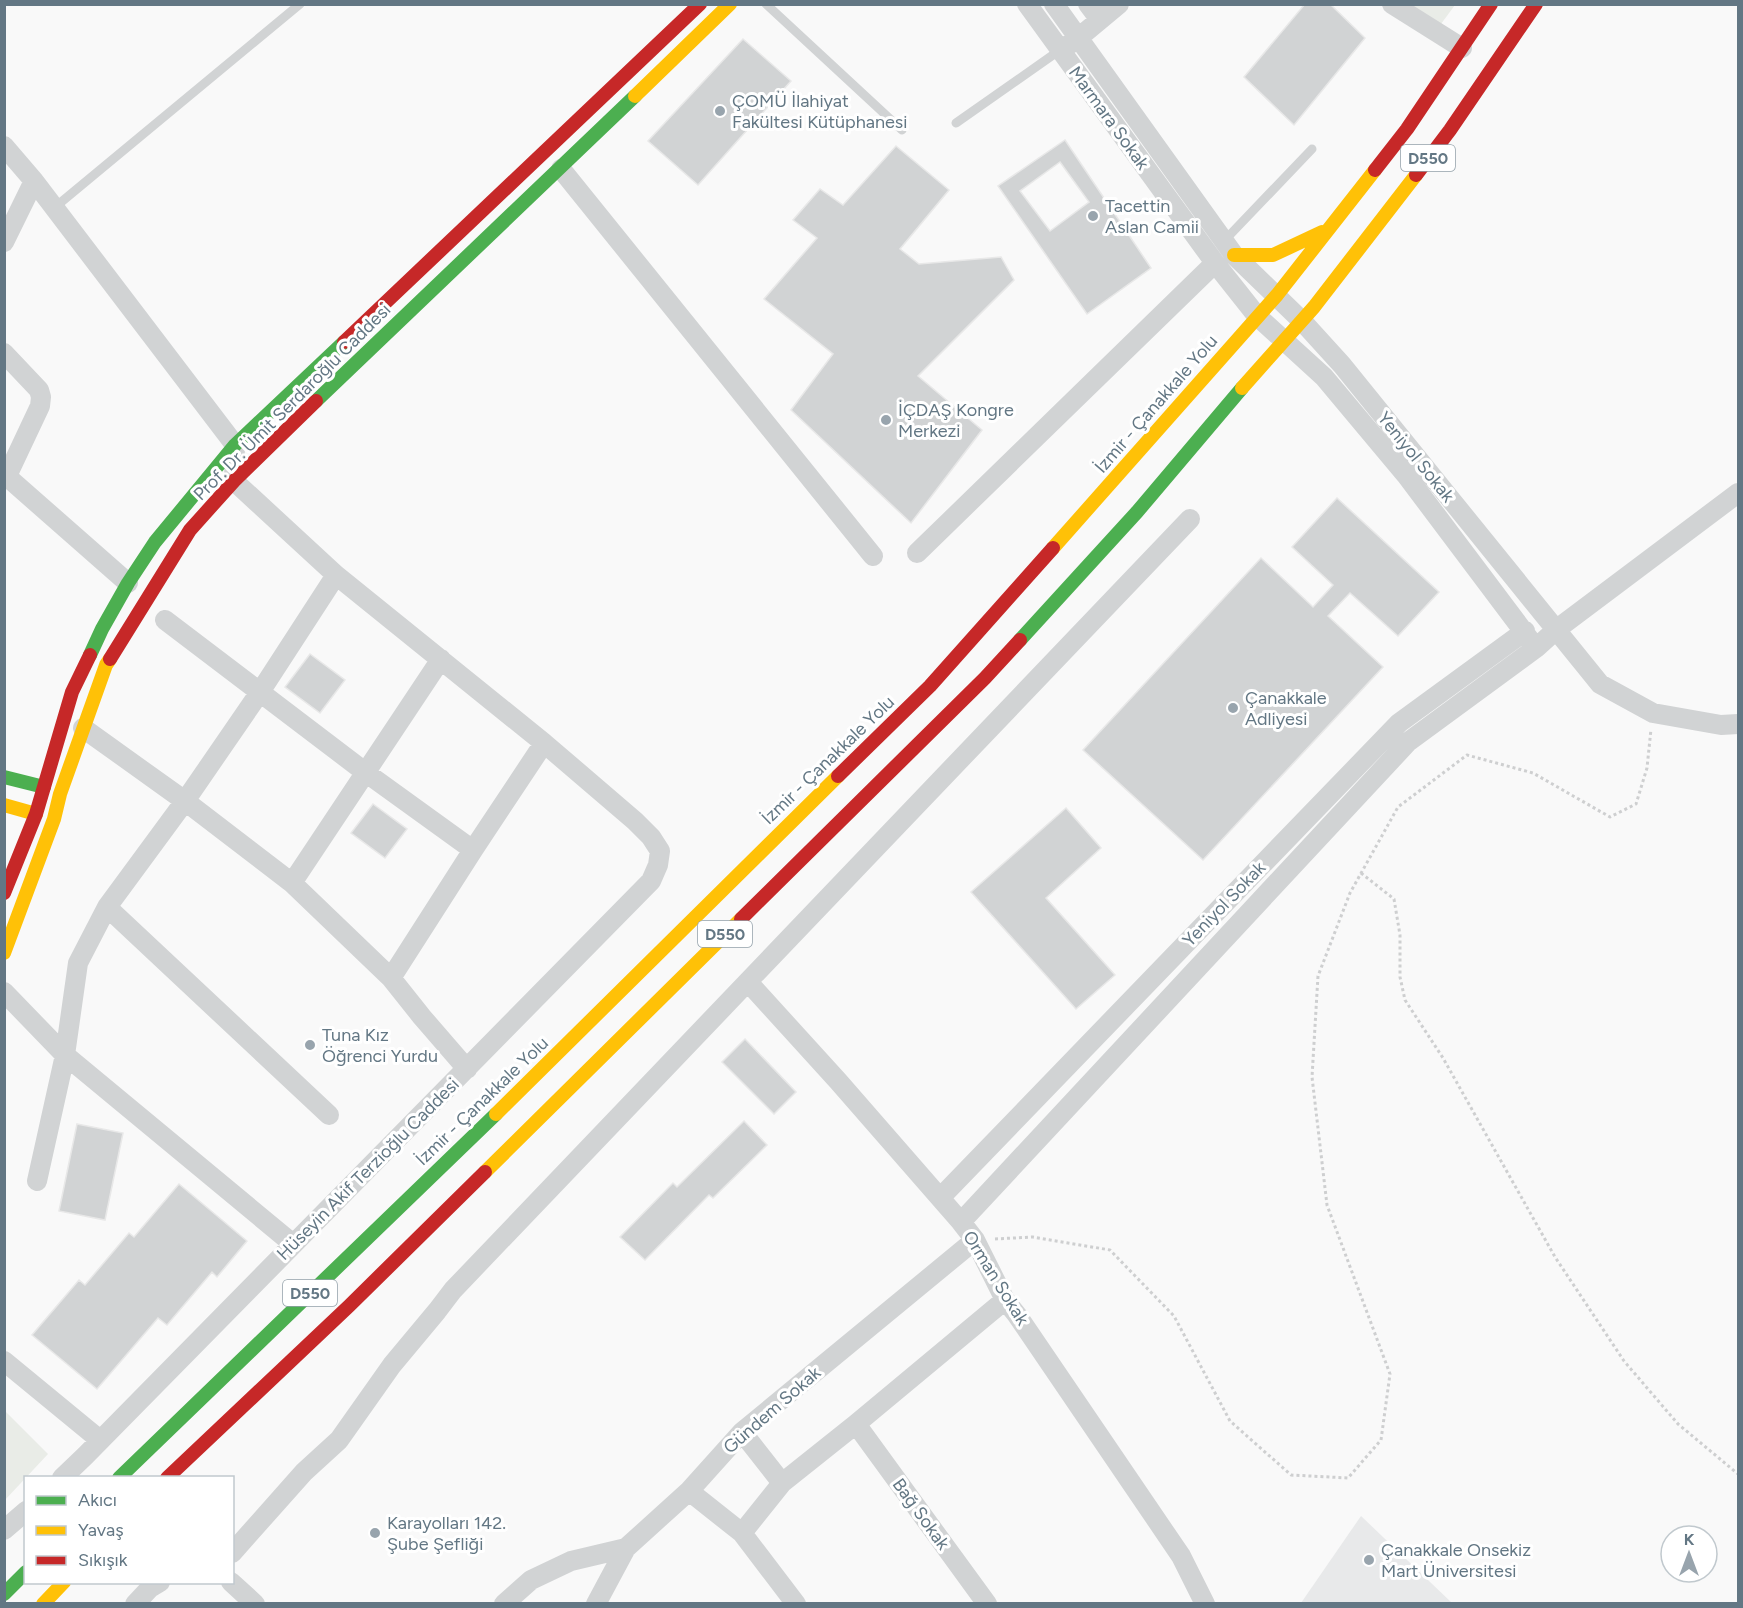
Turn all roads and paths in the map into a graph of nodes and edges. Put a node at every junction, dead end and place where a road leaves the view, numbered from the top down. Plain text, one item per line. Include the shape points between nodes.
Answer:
1 (300, 4) edge
2 (700, 4) edge
3 (730, 4) edge
4 (766, 4) edge
5 (1027, 4) edge
6 (1054, 4) edge
7 (1119, 4) edge
8 (1392, 4) edge
9 (1491, 4) edge
10 (1536, 4) edge
11 (1094, 12) edge
12 (1077, 39) junction
13 (1462, 48) junction
14 (1060, 50) junction
15 (956, 123) dead end
16 (902, 130) dead end
17 (4, 146) edge
18 (1312, 149) dead end
19 (561, 169) junction
20 (34, 181) junction
21 (54, 208) junction
22 (1331, 227) junction
23 (4, 242) edge
24 (1229, 248) junction
25 (1215, 263) junction
26 (1277, 296) junction
27 (1257, 316) junction
28 (1302, 321) junction
29 (1284, 341) junction
30 (4, 353) edge
31 (1370, 402) junction
32 (1353, 414) junction
33 (235, 446) junction
34 (6, 475) edge
35 (234, 481) junction
36 (1738, 493) edge
37 (1190, 519) dead end
38 (917, 553) dead end
39 (873, 556) dead end
40 (336, 575) junction
41 (128, 583) junction
42 (165, 620) dead end
43 (1557, 629) junction
44 (1525, 631) junction
45 (1536, 648) junction
46 (441, 659) junction
47 (260, 692) junction
48 (1653, 713) junction
49 (1738, 724) edge
50 (83, 728) junction
51 (544, 743) junction
52 (365, 772) junction
53 (4, 777) edge
54 (44, 787) junction
55 (185, 801) junction
56 (4, 805) edge
57 (36, 814) junction
58 (473, 850) junction
59 (1361, 873) junction
60 (292, 883) junction
61 (4, 893) edge
62 (106, 907) junction
63 (4, 953) edge
64 (392, 978) junction
65 (748, 982) junction
66 (4, 992) edge
67 (65, 1055) junction
68 (467, 1069) junction
69 (329, 1115) dead end
70 (37, 1181) dead end
71 (940, 1198) junction
72 (961, 1222) junction
73 (975, 1240) junction
74 (293, 1244) junction
75 (1005, 1300) junction
76 (4, 1361) edge
77 (856, 1424) junction
78 (742, 1432) junction
79 (100, 1440) junction
80 (1738, 1474) edge
81 (64, 1476) edge
82 (121, 1476) edge
83 (169, 1476) edge
84 (782, 1483) junction
85 (689, 1491) junction
86 (24, 1512) edge
87 (4, 1530) edge
88 (742, 1533) junction
89 (626, 1548) junction
90 (234, 1551) edge
91 (24, 1574) edge
92 (62, 1584) edge
93 (157, 1584) edge
94 (233, 1584) edge
95 (4, 1594) edge
96 (43, 1604) edge
97 (135, 1604) edge
98 (255, 1604) edge
99 (504, 1604) edge
100 (596, 1604) edge
101 (796, 1604) edge
102 (987, 1604) edge
103 (1205, 1604) edge

1 - 21 lane
2 - 33 main road, Prof. Dr. Ümit Serdaroğlu Caddesi
3 - 19 main road, Prof. Dr. Ümit Serdaroğlu Caddesi
4 - 16 lane
5 - 14 street, Marmara Sokak
6 - 12 street, Marmara Sokak
7 - 11 street
8 - 13 street
9 - 13 main road, İzmir - Çanakkale Yolu / D550
10 - 28 main road, D550 via 1450,130
11 - 12 street
12 - 14 street
12 - 24 street, Marmara Sokak
13 - 22 main road, İzmir - Çanakkale Yolu / D550 via 1407,129
14 - 15 lane
14 - 25 street, Marmara Sokak
17 - 20 street
18 - 24 lane
19 - 35 main road, Prof. Dr. Ümit Serdaroğlu Caddesi
19 - 39 street
20 - 21 street
20 - 23 street
21 - 33 street
22 - 24 main road via 1273,255
22 - 26 main road, İzmir - Çanakkale Yolu / D550
24 - 26 street, Marmara Sokak
25 - 27 street, Marmara Sokak
25 - 38 street
26 - 27 main road, İzmir - Çanakkale Yolu / D550
26 - 28 street, Yeniyol Sokak
27 - 29 street, Yeniyol Sokak
27 - 82 main road, İzmir - Çanakkale Yolu / D550 via 930,686
28 - 29 main road, D550
28 - 31 street, Yeniyol Sokak
29 - 32 street, Yeniyol Sokak via 1324,377
29 - 83 main road, D550 via 1137,512 985,678 357,1297
30 - 34 street via 41,397
31 - 32 street
31 - 43 street, Yeniyol Sokak
32 - 44 street, Yeniyol Sokak via 1406,475
33 - 35 street
33 - 41 main road, Prof. Dr. Ümit Serdaroğlu Caddesi via 155,542
34 - 41 street
35 - 40 street
35 - 50 main road, Prof. Dr. Ümit Serdaroğlu Caddesi via 190,530 127,630 106,665
36 - 43 street
37 - 65 street
40 - 46 street
40 - 47 street
41 - 54 main road, Prof. Dr. Ümit Serdaroğlu Caddesi via 72,692
42 - 47 street
43 - 45 street, Yeniyol Sokak
43 - 48 street via 1600,684
44 - 45 street, Yeniyol Sokak
44 - 71 street, Yeniyol Sokak via 1399,723
45 - 72 street, Yeniyol Sokak via 1408,742
46 - 51 street
46 - 52 street
47 - 52 street
47 - 55 street
48 - 49 street via 1721,725
48 - 59 path via 1647,768 1636,804 1610,817 1533,773 1467,755 1398,807
50 - 55 street
50 - 63 main road, Prof. Dr. Ümit Serdaroğlu Caddesi
51 - 58 street
51 - 68 street, Hüseyin Akif Terzioğlu Caddesi via 651,837 660,851 658,865 651,881
52 - 58 street
52 - 60 street
53 - 54 main road
54 - 57 main road, Prof. Dr. Ümit Serdaroğlu Caddesi
55 - 60 street
55 - 62 street
56 - 57 main road
57 - 61 main road, Prof. Dr. Ümit Serdaroğlu Caddesi
58 - 64 street
59 - 73 path via 1318,976 1312,1077 1327,1205 1390,1374 1381,1440 1348,1478 1291,1475 1230,1421 1174,1316 1110,1250 1033,1237
59 - 80 path via 1394,899 1405,1000 1486,1131 1555,1257 1639,1379 1678,1424
60 - 64 street
62 - 67 street via 78,963
62 - 69 street
64 - 68 street
65 - 71 street, Orman Sokak
65 - 90 street via 453,1290 392,1365 339,1440 304,1472
66 - 67 street
67 - 70 street
67 - 74 street
68 - 74 street, Hüseyin Akif Terzioğlu Caddesi
71 - 72 street, Orman Sokak
72 - 73 street, Orman Sokak
73 - 75 street, Orman Sokak
73 - 78 street, Gündem Sokak
74 - 79 street, Hüseyin Akif Terzioğlu Caddesi
75 - 77 street
75 - 103 street, Orman Sokak via 1181,1556
76 - 79 street
77 - 84 street
77 - 102 street, Bağ Sokak
78 - 84 street
78 - 85 street, Gündem Sokak
79 - 81 street, Hüseyin Akif Terzioğlu Caddesi
84 - 88 street
85 - 88 street
85 - 89 street, Gündem Sokak
86 - 87 street
88 - 101 street
89 - 99 street via 571,1561 531,1580
89 - 100 street, Gündem Sokak
91 - 95 main road
92 - 96 main road
93 - 97 street
94 - 98 street

